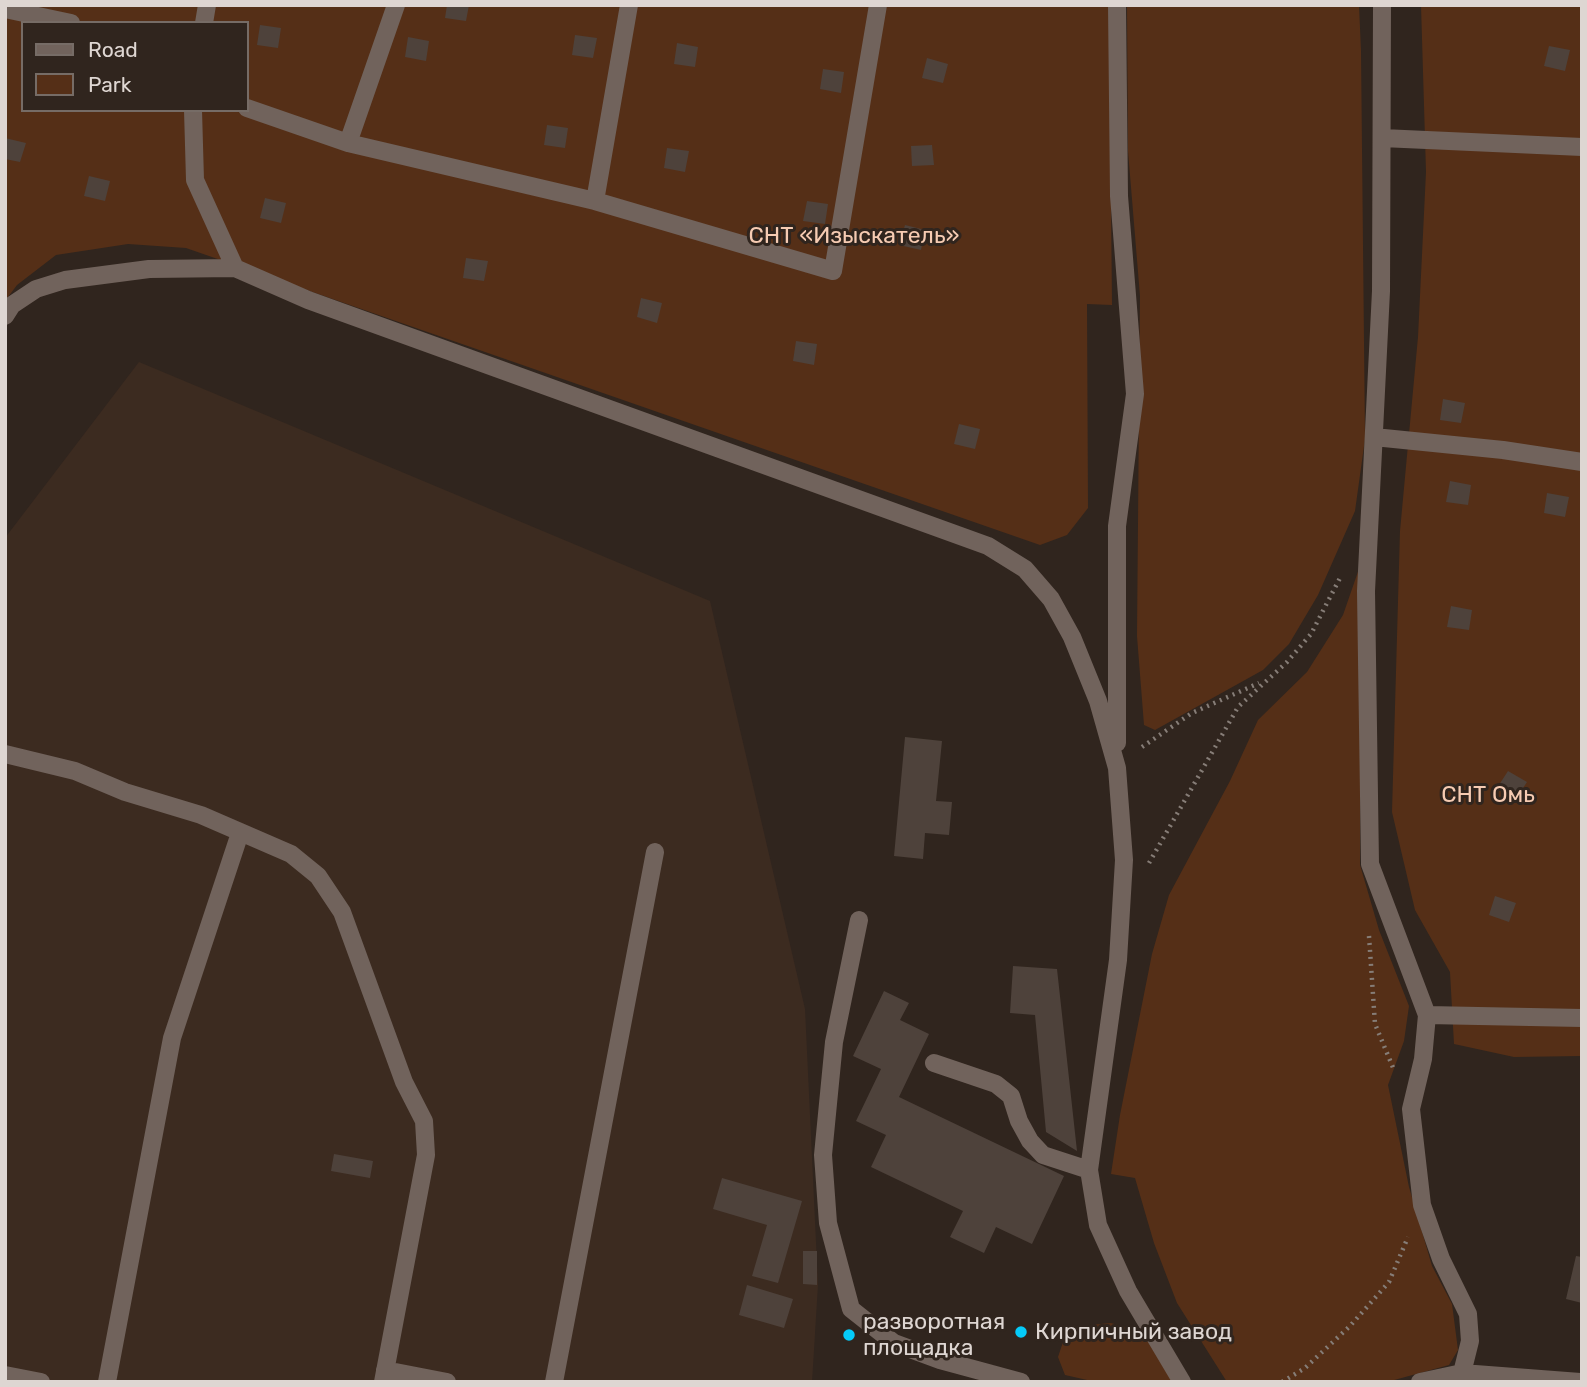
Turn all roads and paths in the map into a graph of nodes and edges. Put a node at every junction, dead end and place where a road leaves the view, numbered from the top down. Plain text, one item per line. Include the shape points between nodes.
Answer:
1 (396, 5) edge
2 (629, 5) edge
3 (878, 5) edge
4 (1118, 5) edge
5 (1382, 5) edge
6 (5, 9) edge
7 (62, 21) edge
8 (248, 108) edge
9 (193, 112) edge
10 (1382, 138) junction
11 (348, 143) junction
12 (1582, 147) edge
13 (595, 201) junction
14 (235, 268) junction
15 (5, 316) edge
16 (1374, 437) junction
17 (1582, 462) edge
18 (1347, 565) dead end
19 (1265, 680) junction
20 (5, 754) edge
21 (1117, 768) junction
22 (240, 833) junction
23 (655, 852) dead end
24 (1144, 870) dead end
25 (859, 920) dead end
26 (1369, 926) dead end
27 (1427, 1015) junction
28 (1582, 1018) edge
29 (934, 1063) dead end
30 (1411, 1109) junction
31 (1089, 1170) junction
32 (1422, 1205) junction
33 (1462, 1373) junction
34 (5, 1375) edge
35 (384, 1376) edge
36 (41, 1382) edge
37 (107, 1382) edge
38 (447, 1382) edge
39 (555, 1382) edge
40 (1021, 1382) edge
41 (1182, 1382) edge
42 (1282, 1382) edge
43 (1420, 1382) edge
44 (1580, 1382) edge

1 - 11 street
2 - 13 street
3 - 13 street via 833,271
4 - 21 street via 1119,196 1135,394 1117,526
5 - 10 street
6 - 7 street
8 - 11 street
9 - 14 street via 195,180
10 - 12 street
10 - 16 street
11 - 13 street
14 - 15 street via 149,269 65,279 36,289 12,305
14 - 21 street via 308,300 988,546 1025,569 1051,599 1098,701
16 - 17 street
16 - 27 street via 1366,592 1370,864
18 - 19 path via 1311,634
19 - 21 path via 1192,713
19 - 24 path via 1238,707
20 - 22 street via 75,771
21 - 31 street via 1124,860 1118,960
22 - 35 street via 291,854 318,876 342,912 400,1072 424,1121 426,1155
22 - 37 street via 172,1038
23 - 39 street
25 - 40 street via 834,1042 823,1156 828,1223 850,1308 894,1343
26 - 30 path via 1375,1024
27 - 28 street
27 - 30 street
29 - 31 street via 996,1084 1011,1096 1019,1121 1043,1155
30 - 32 street
31 - 41 street via 1098,1225 1128,1292
32 - 33 street via 1468,1314 1470,1341
32 - 42 path via 1389,1282 1314,1360
33 - 43 street
33 - 44 street
34 - 36 street
35 - 38 street

